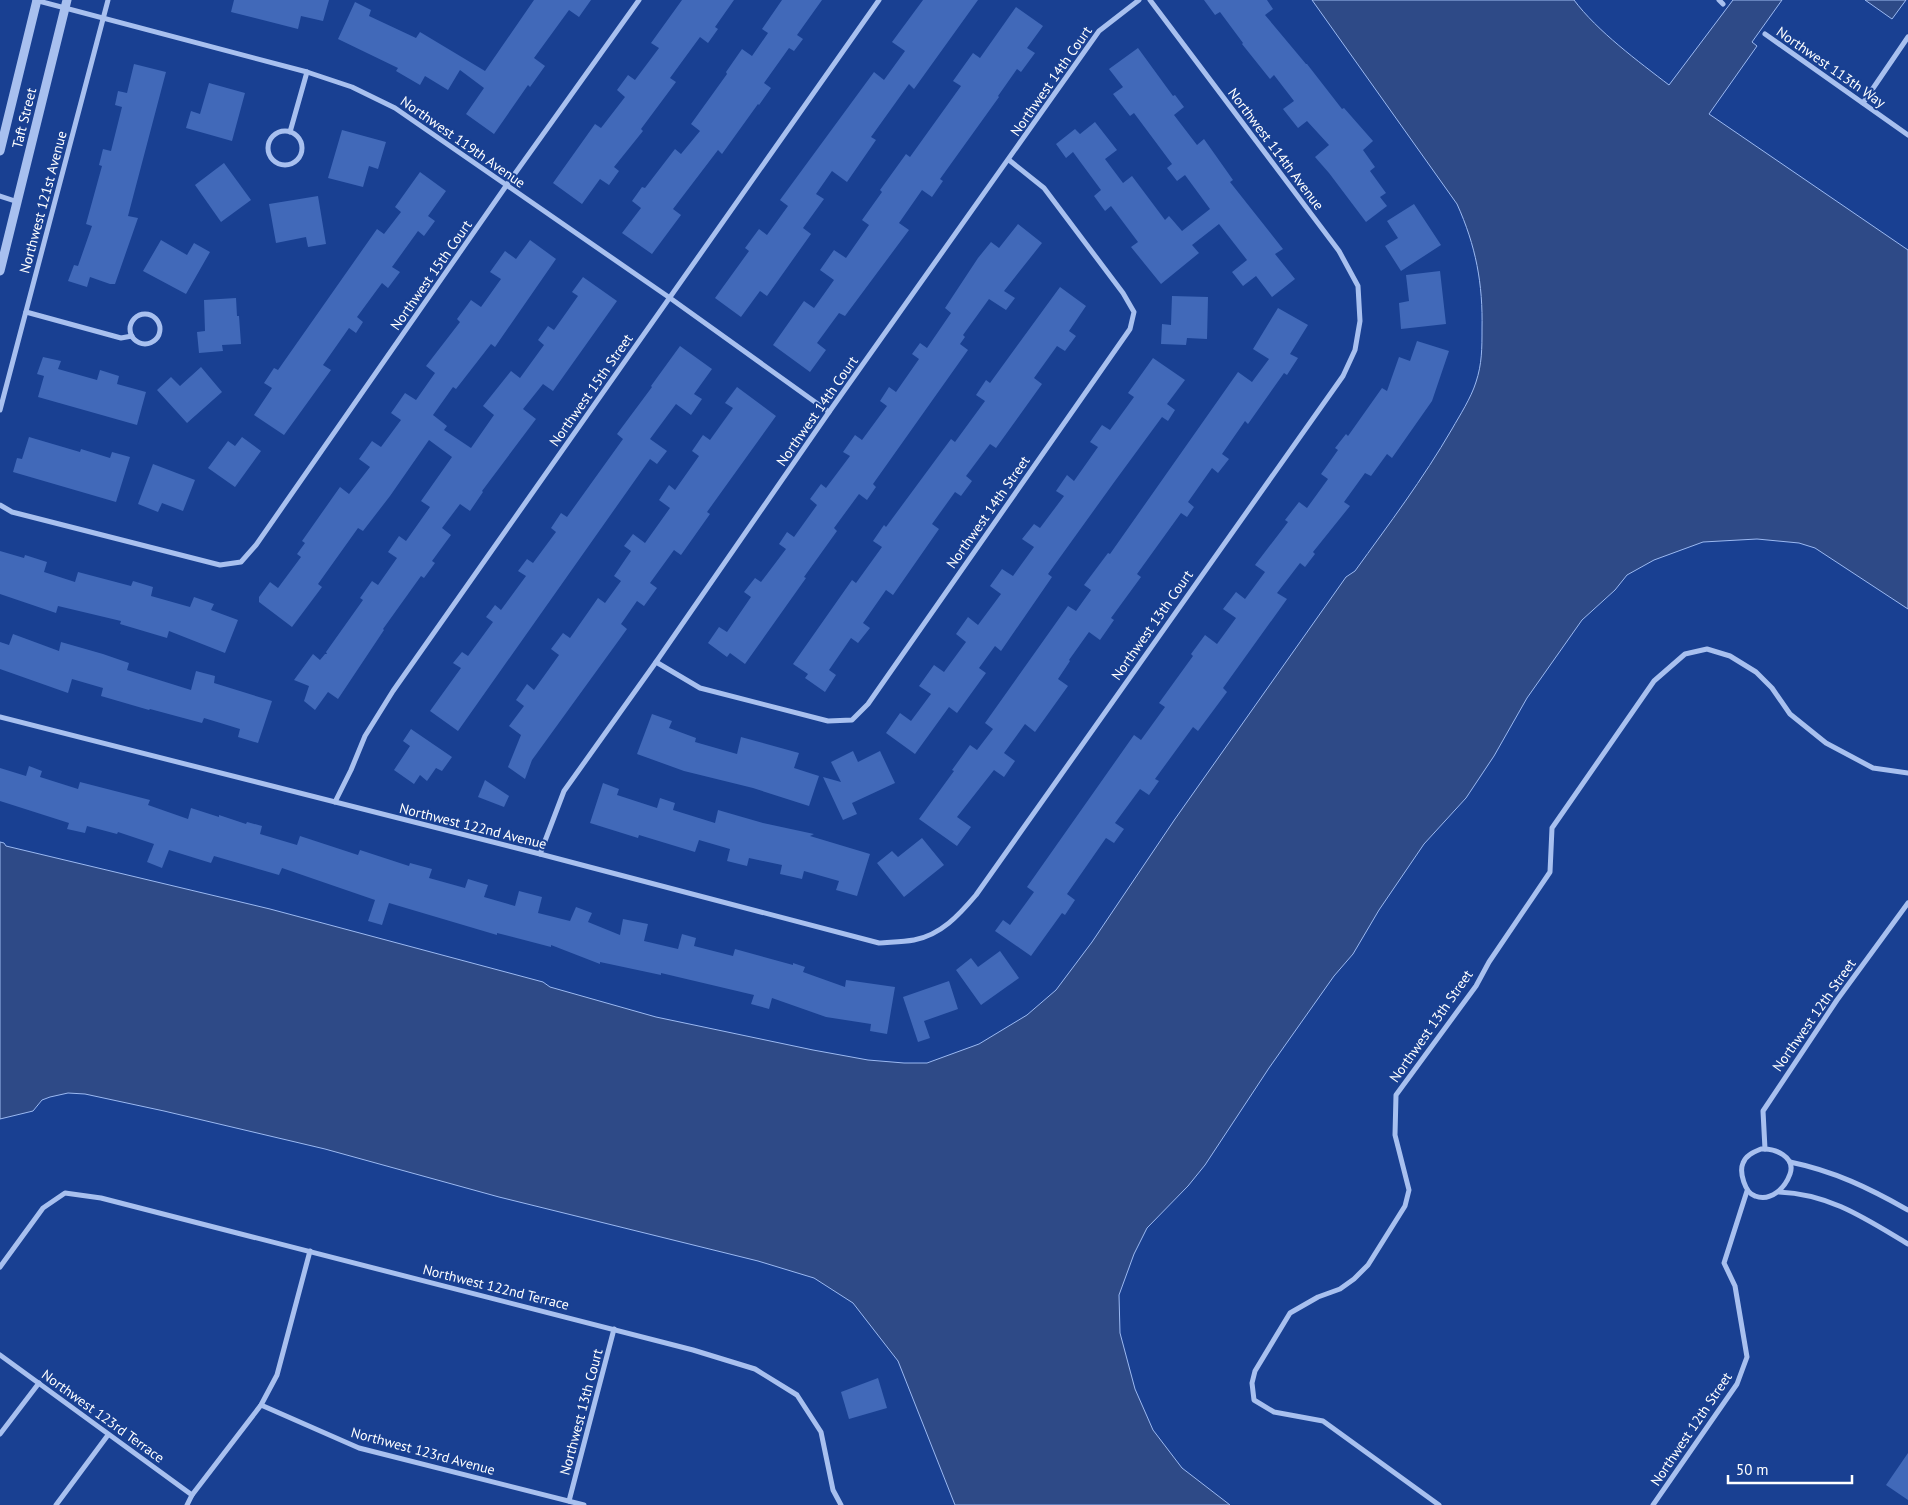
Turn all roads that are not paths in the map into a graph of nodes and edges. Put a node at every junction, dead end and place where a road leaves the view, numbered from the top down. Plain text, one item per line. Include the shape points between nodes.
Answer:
1 (35, 0) edge
2 (108, 0) edge
3 (639, 0) edge
4 (880, 0) edge
5 (1139, 0) edge
6 (1150, 0) edge
7 (66, 4) edge
8 (103, 18) junction
9 (1765, 34) dead end
10 (1908, 37) edge
11 (307, 72) junction
12 (1863, 103) junction
13 (290, 132) junction
14 (1908, 135) edge
15 (0, 151) edge
16 (1009, 160) junction
17 (506, 186) junction
18 (0, 196) edge
19 (18, 202) junction
20 (0, 271) edge
21 (670, 298) junction
22 (26, 312) junction
23 (1360, 321) joint
24 (132, 336) junction
25 (0, 410) edge
26 (829, 412) junction
27 (0, 505) edge
28 (656, 662) junction
29 (0, 717) edge
30 (1908, 773) edge
31 (335, 802) junction
32 (540, 854) junction
33 (1908, 903) edge
34 (940, 930) joint
35 (1765, 1149) junction
36 (1790, 1162) junction
37 (1747, 1191) junction
38 (1779, 1192) junction
39 (1908, 1210) edge
40 (1908, 1244) edge
41 (310, 1251) junction
42 (0, 1266) edge
43 (614, 1329) junction
44 (0, 1355) edge
45 (39, 1383) junction
46 (261, 1405) junction
47 (0, 1434) edge
48 (108, 1435) junction
49 (192, 1495) junction
50 (569, 1501) junction
51 (56, 1505) edge
52 (187, 1505) edge
53 (584, 1505) edge
54 (841, 1505) edge
55 (1439, 1505) edge
56 (1653, 1505) edge

1 - 7 street, Northwest 119th Avenue
1 - 15 street, Taft Street
2 - 8 street, Northwest 121st Avenue
3 - 17 street, Northwest 15th Court
4 - 21 street, Northwest 15th Street
5 - 16 street, Northwest 14th Court via 1099,31
6 - 23 street, Northwest 114th Avenue via 1338,251 1358,286
7 - 8 street, Northwest 119th Avenue
7 - 19 street, Taft Street
8 - 11 street, Northwest 119th Avenue
8 - 22 street, Northwest 121st Avenue
9 - 12 street, Northwest 113th Way
10 - 12 street
11 - 13 street
11 - 17 street, Northwest 119th Avenue via 352,87 395,108
12 - 14 street, Northwest 113th Way
13 - 13 street via 280,132 269,142 270,156 278,163 293,162 300,154 299,139
16 - 26 street, Northwest 14th Court
16 - 28 street, Northwest 14th Street via 1044,188 1123,293 1134,312 1130,329 868,704 852,720 828,721 700,688
17 - 21 street, Northwest 119th Avenue
17 - 27 street, Northwest 15th Court via 262,537 241,562 220,565 12,512
18 - 19 street
19 - 20 street, Taft Street
21 - 26 street, Northwest 119th Avenue
21 - 31 street, Northwest 15th Street via 393,692 365,736
22 - 24 street via 121,338
22 - 25 street, Northwest 121st Avenue
23 - 34 street, Northwest 13th Court via 1355,350 1342,376 976,895
24 - 24 street via 139,343 151,343 159,334 158,322 150,316 134,319
26 - 28 street, Northwest 14th Court
28 - 32 street, Northwest 14th Court via 564,791
29 - 31 street, Northwest 122nd Avenue
30 - 55 street, Northwest 13th Street via 1873,768 1826,743 1790,714 1756,672 1730,656 1707,649 1685,654 1654,681 1552,828 1550,872 1476,986 1396,1095 1395,1135 1409,1190 1405,1206 1368,1265 1354,1279 1290,1313 1255,1371 1252,1383 1254,1400 1274,1412 1323,1421
31 - 32 street, Northwest 122nd Avenue
32 - 34 street, Northwest 122nd Avenue via 879,942 915,940
33 - 35 street, Northwest 12th Street via 1762,1111
35 - 36 street via 1782,1154
35 - 37 street via 1750,1154 1743,1163
36 - 38 street via 1792,1169
36 - 39 street via 1848,1178
37 - 38 street via 1756,1197
37 - 56 street, Northwest 12th Street via 1724,1263 1735,1286 1746,1358 1737,1384
38 - 40 street via 1801,1193 1840,1205
41 - 42 street, Northwest 122nd Terrace via 101,1198 65,1193 44,1208
41 - 43 street, Northwest 122nd Terrace
41 - 46 street via 277,1375
43 - 50 street, Northwest 13th Court
43 - 54 street, Northwest 122nd Terrace via 755,1369 797,1395 821,1432 833,1490
44 - 45 street, Northwest 123rd Terrace
45 - 47 street
45 - 48 street, Northwest 123rd Terrace
46 - 49 street
46 - 50 street, Northwest 123rd Avenue via 359,1448
48 - 49 street, Northwest 123rd Terrace
48 - 51 street
49 - 52 street
50 - 53 street, Northwest 123rd Avenue

